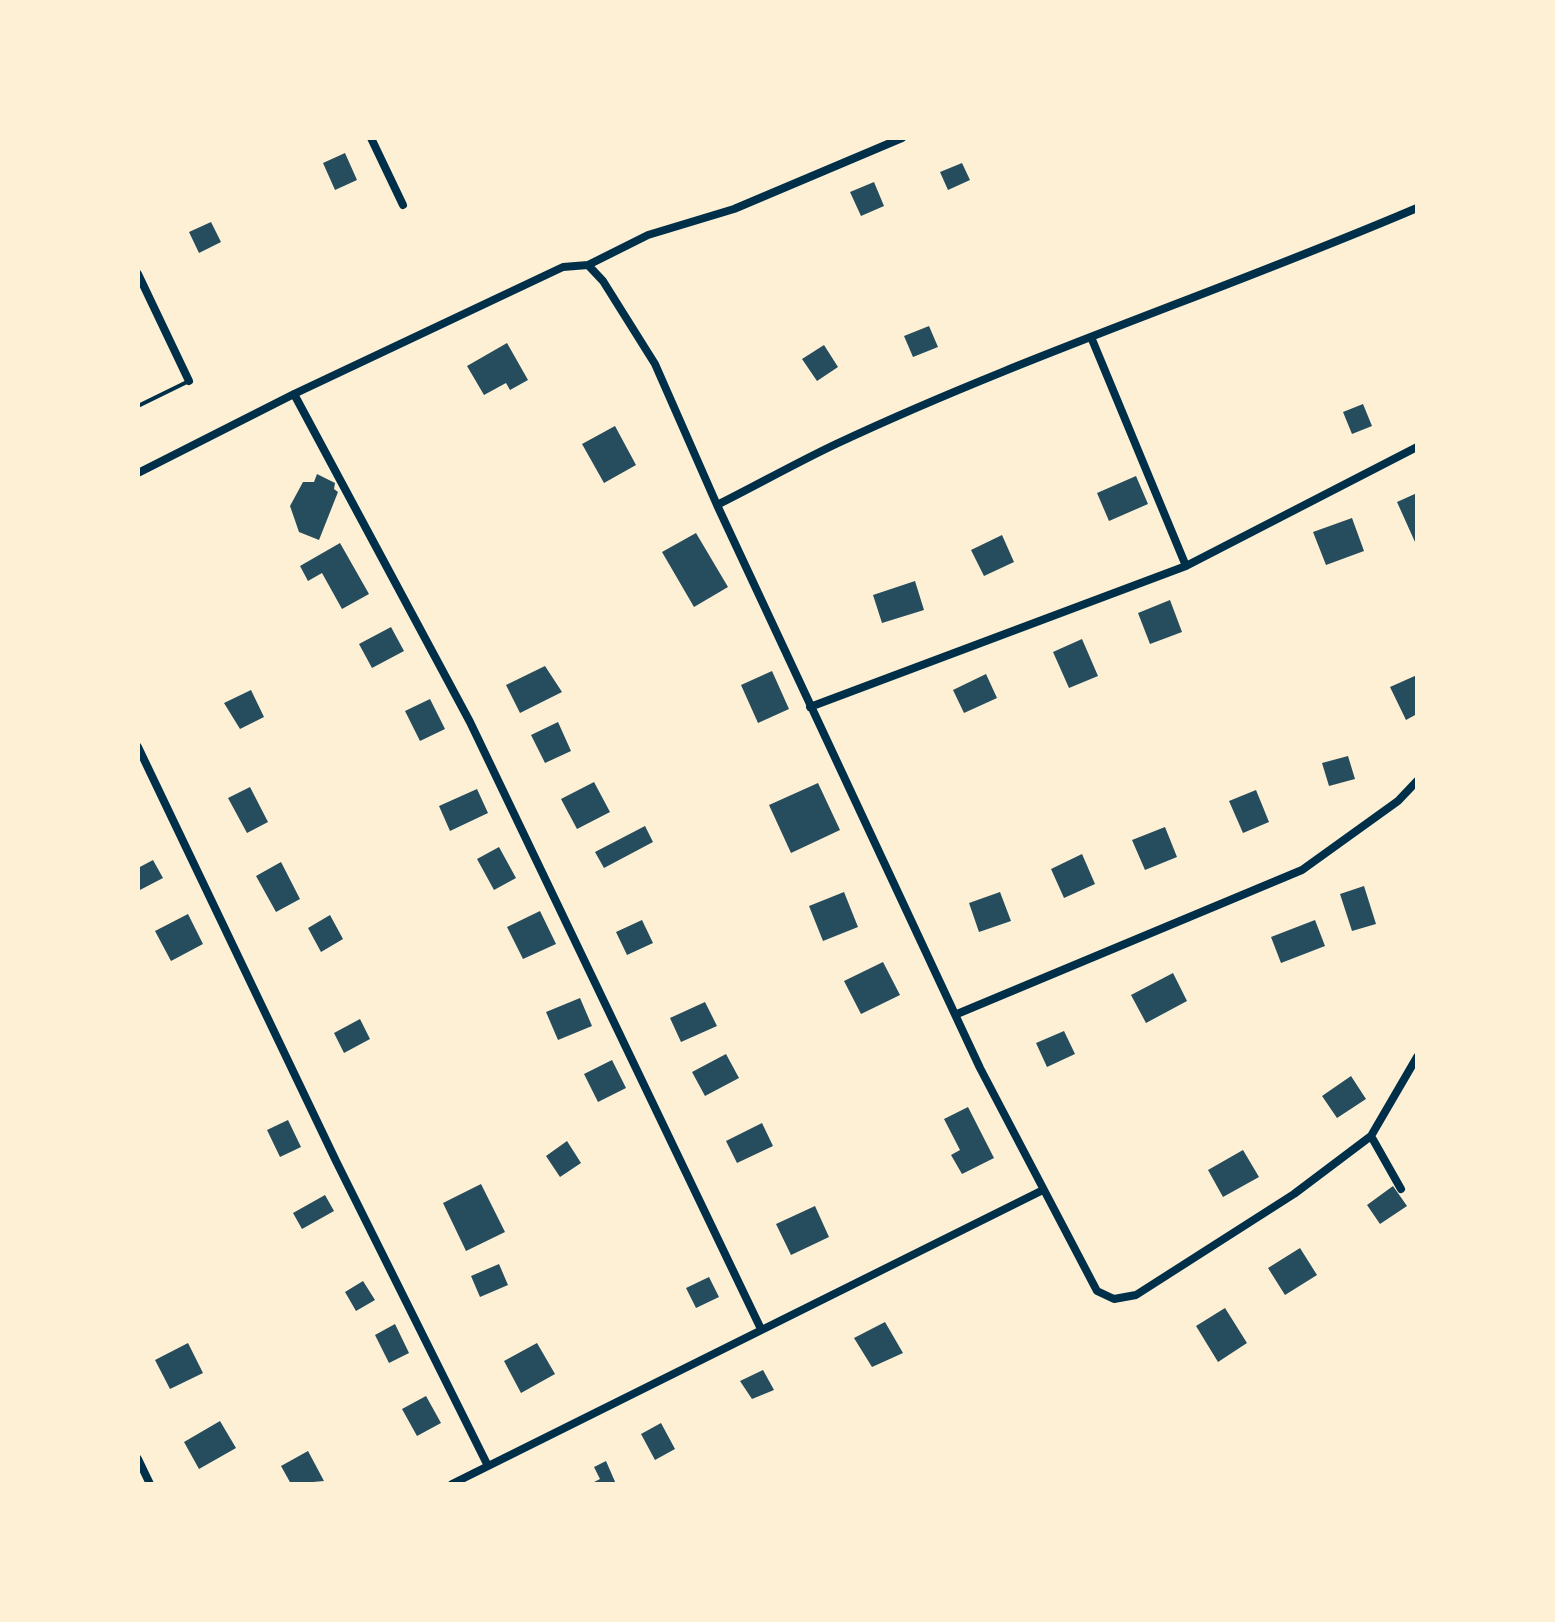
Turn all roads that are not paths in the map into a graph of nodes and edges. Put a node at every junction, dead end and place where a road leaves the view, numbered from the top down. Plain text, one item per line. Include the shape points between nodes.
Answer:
1 (371, 138) edge
2 (902, 138) edge
3 (403, 205) dead end
4 (1417, 208) edge
5 (588, 265) junction
6 (138, 274) edge
7 (1091, 337) junction
8 (189, 381) joint
9 (294, 394) junction
10 (138, 406) edge
11 (1417, 447) edge
12 (138, 473) edge
13 (717, 505) junction
14 (1186, 566) junction
15 (810, 707) junction
16 (138, 747) edge
17 (1417, 781) edge
18 (957, 1014) junction
19 (1417, 1057) edge
20 (1371, 1136) junction
21 (1401, 1189) dead end
22 (1043, 1190) junction
23 (761, 1329) junction
24 (138, 1459) edge
25 (488, 1466) junction
26 (150, 1484) edge
27 (452, 1484) edge

1 - 3 street
2 - 5 street via 734,209 648,235
4 - 7 street
5 - 9 street via 563,267
5 - 13 street via 655,364
6 - 8 street
7 - 13 street via 837,444
7 - 14 street
8 - 10 lane
9 - 12 street
9 - 23 street via 470,722
11 - 14 street
13 - 15 street
14 - 15 street
15 - 18 street
16 - 25 street
17 - 18 street via 1398,801 1302,870
18 - 22 street
19 - 20 street
20 - 21 street
20 - 22 street via 1294,1194 1136,1295 1114,1299 1097,1291
22 - 23 street
23 - 25 street
24 - 26 street
25 - 27 street

